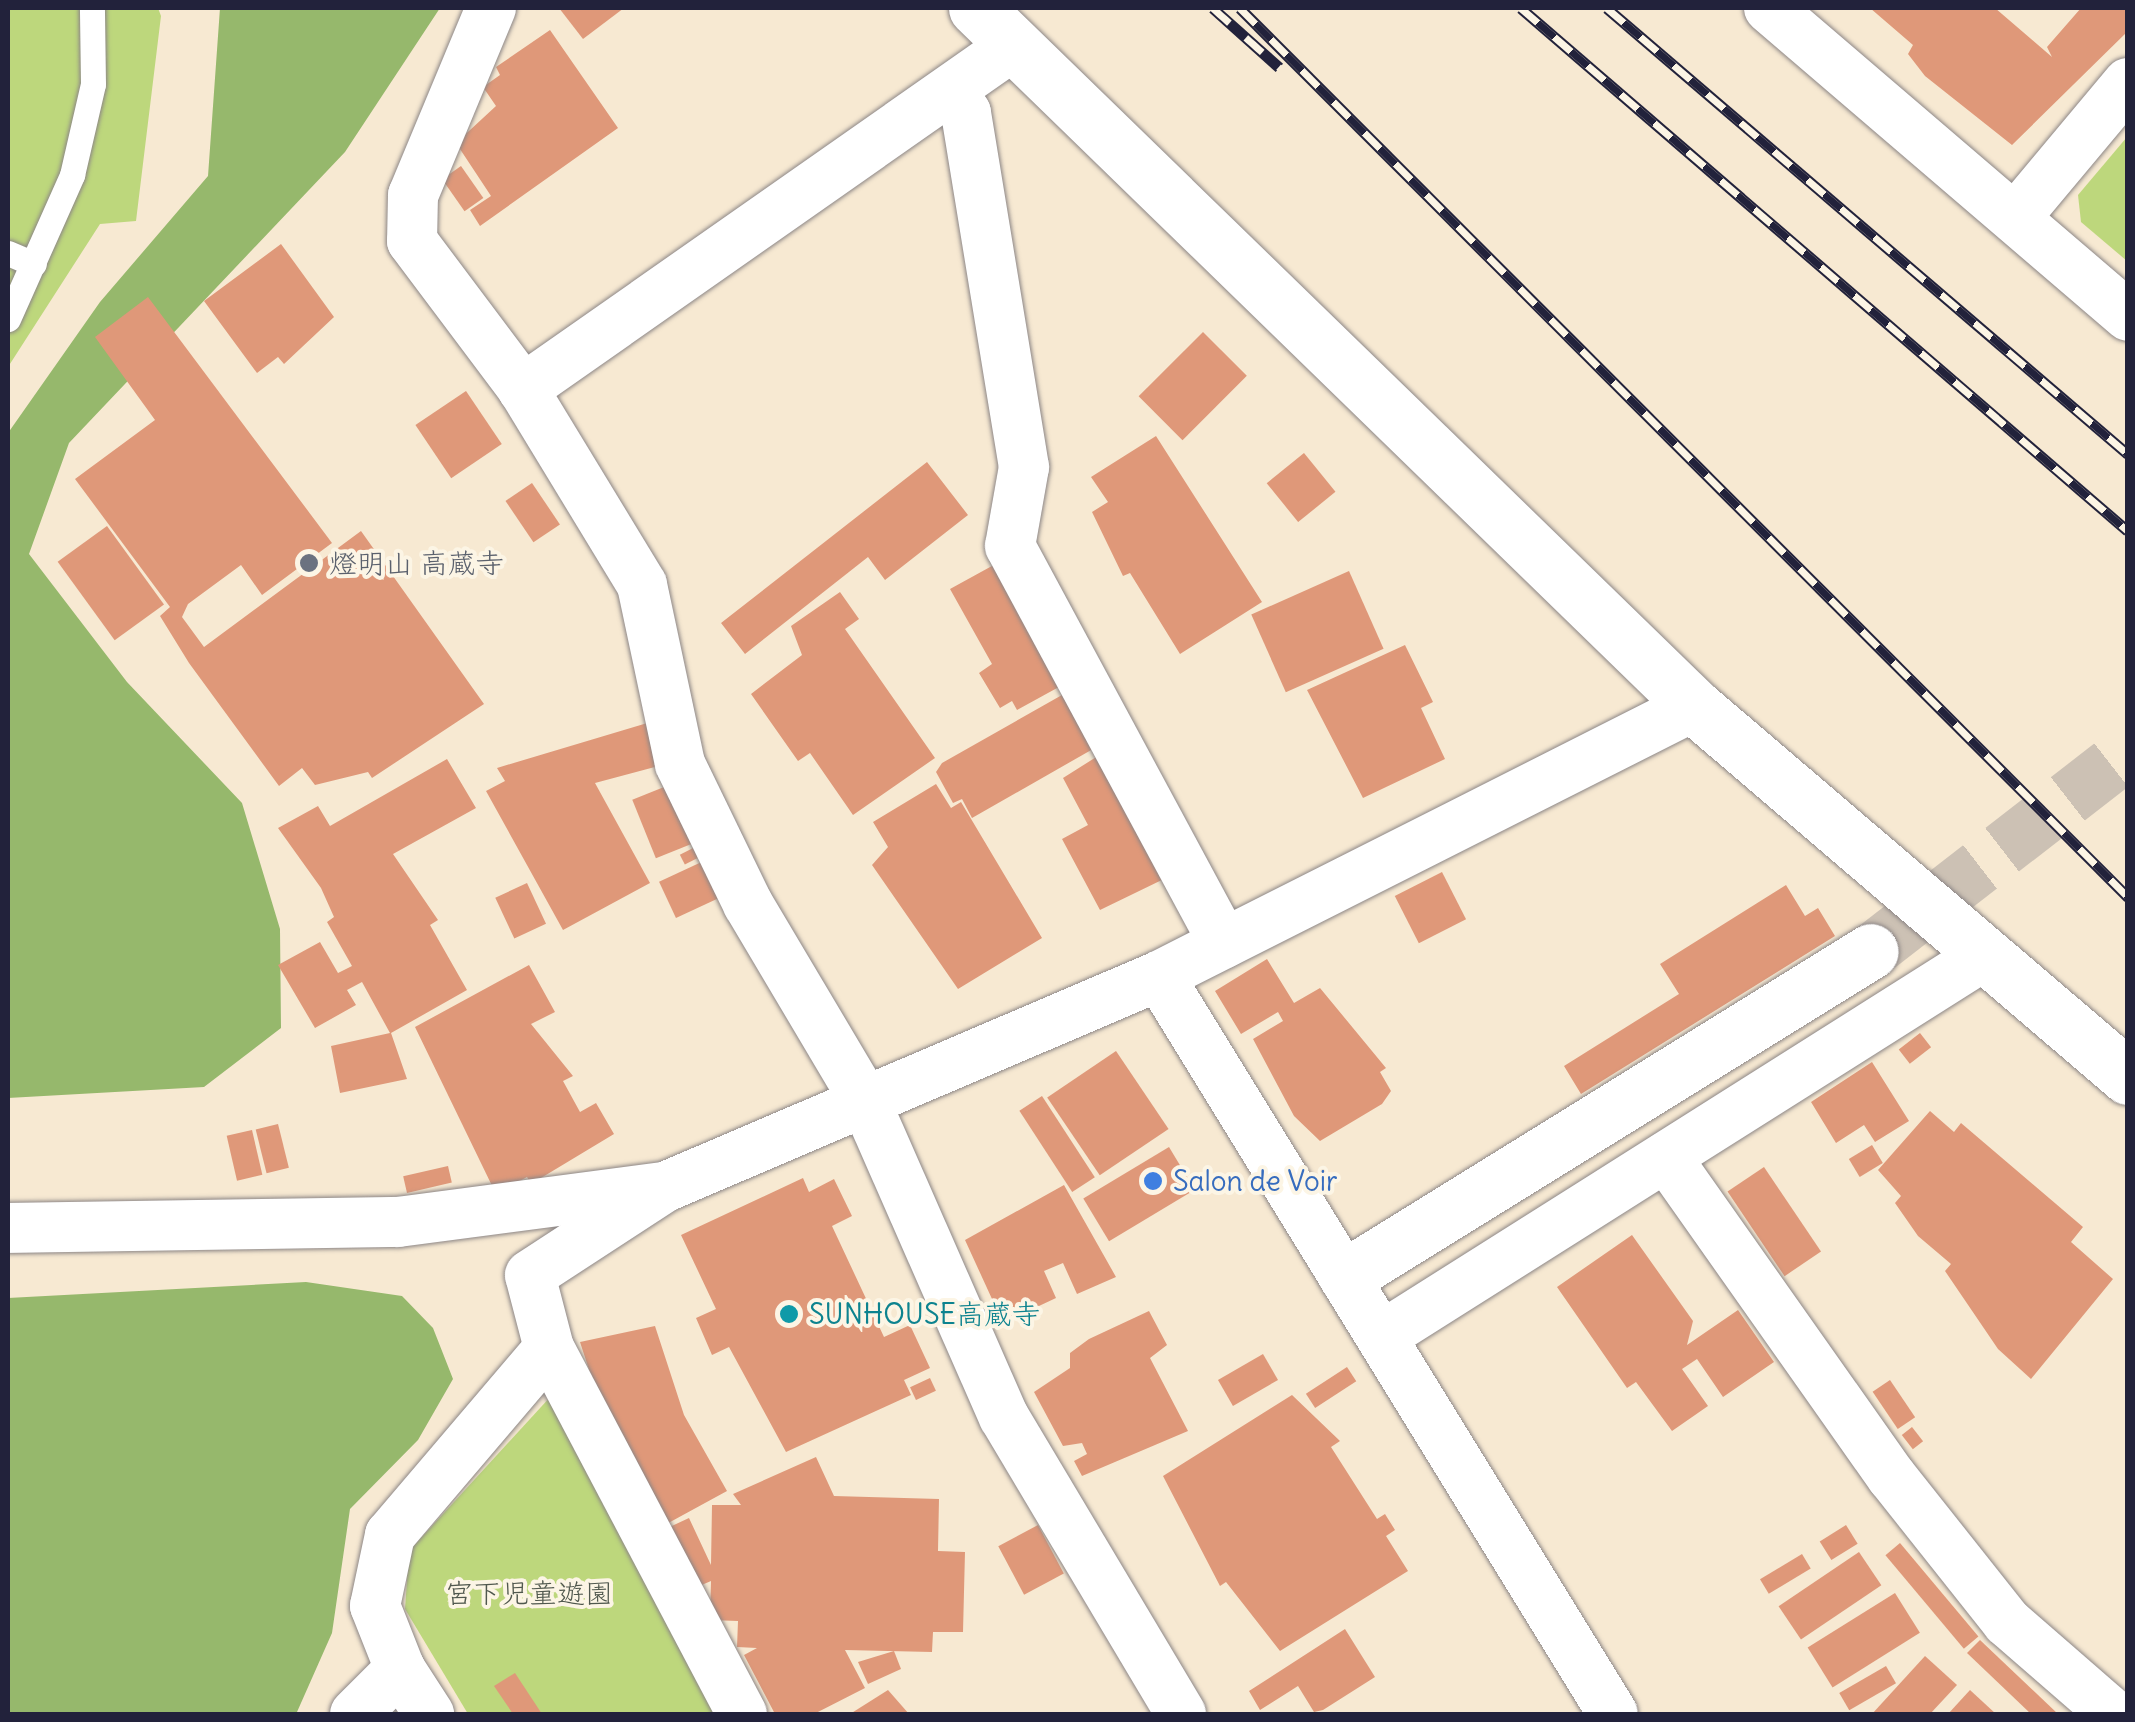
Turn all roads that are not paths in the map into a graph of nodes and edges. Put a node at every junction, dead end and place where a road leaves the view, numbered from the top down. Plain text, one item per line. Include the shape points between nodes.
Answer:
1 (92, 8) edge
2 (491, 8) edge
3 (1769, 8) edge
4 (995, 26) edge
5 (2128, 83) edge
6 (952, 92) junction
7 (2015, 218) junction
8 (8, 254) edge
9 (34, 264) junction
10 (2128, 316) edge
11 (8, 320) edge
12 (523, 390) junction
13 (1694, 706) junction
14 (1224, 944) junction
15 (1871, 951) tunnel mouth
16 (1985, 954) junction
17 (1159, 976) junction
18 (2128, 1077) edge
19 (866, 1103) junction
20 (1666, 1157) junction
21 (664, 1187) junction
22 (8, 1228) edge
23 (1346, 1276) junction
24 (1382, 1336) junction
25 (549, 1348) junction
26 (400, 1668) junction
27 (355, 1714) edge
28 (430, 1714) edge
29 (742, 1714) edge
30 (1181, 1714) edge
31 (1613, 1714) edge
32 (2113, 1714) edge

1 - 9 lane via 94,84 72,175
2 - 12 street via 414,195 412,241
3 - 7 street
4 - 6 street
4 - 13 street
5 - 7 street
6 - 12 street
6 - 14 street via 966,114 1024,467 1010,546
7 - 10 street
8 - 9 lane
9 - 11 lane
12 - 19 street via 642,585 680,764 824,1043
13 - 14 street
13 - 16 street
14 - 17 street
15 - 23 street
16 - 18 street
16 - 20 street
17 - 19 street
17 - 23 street
19 - 21 street
19 - 30 street via 1004,1417
20 - 24 street
20 - 32 street via 1892,1477 2006,1622
21 - 22 street via 398,1222
21 - 25 street via 530,1275
23 - 24 street
24 - 31 street
25 - 26 street via 390,1535 375,1606
25 - 29 street
26 - 27 street
26 - 28 street

